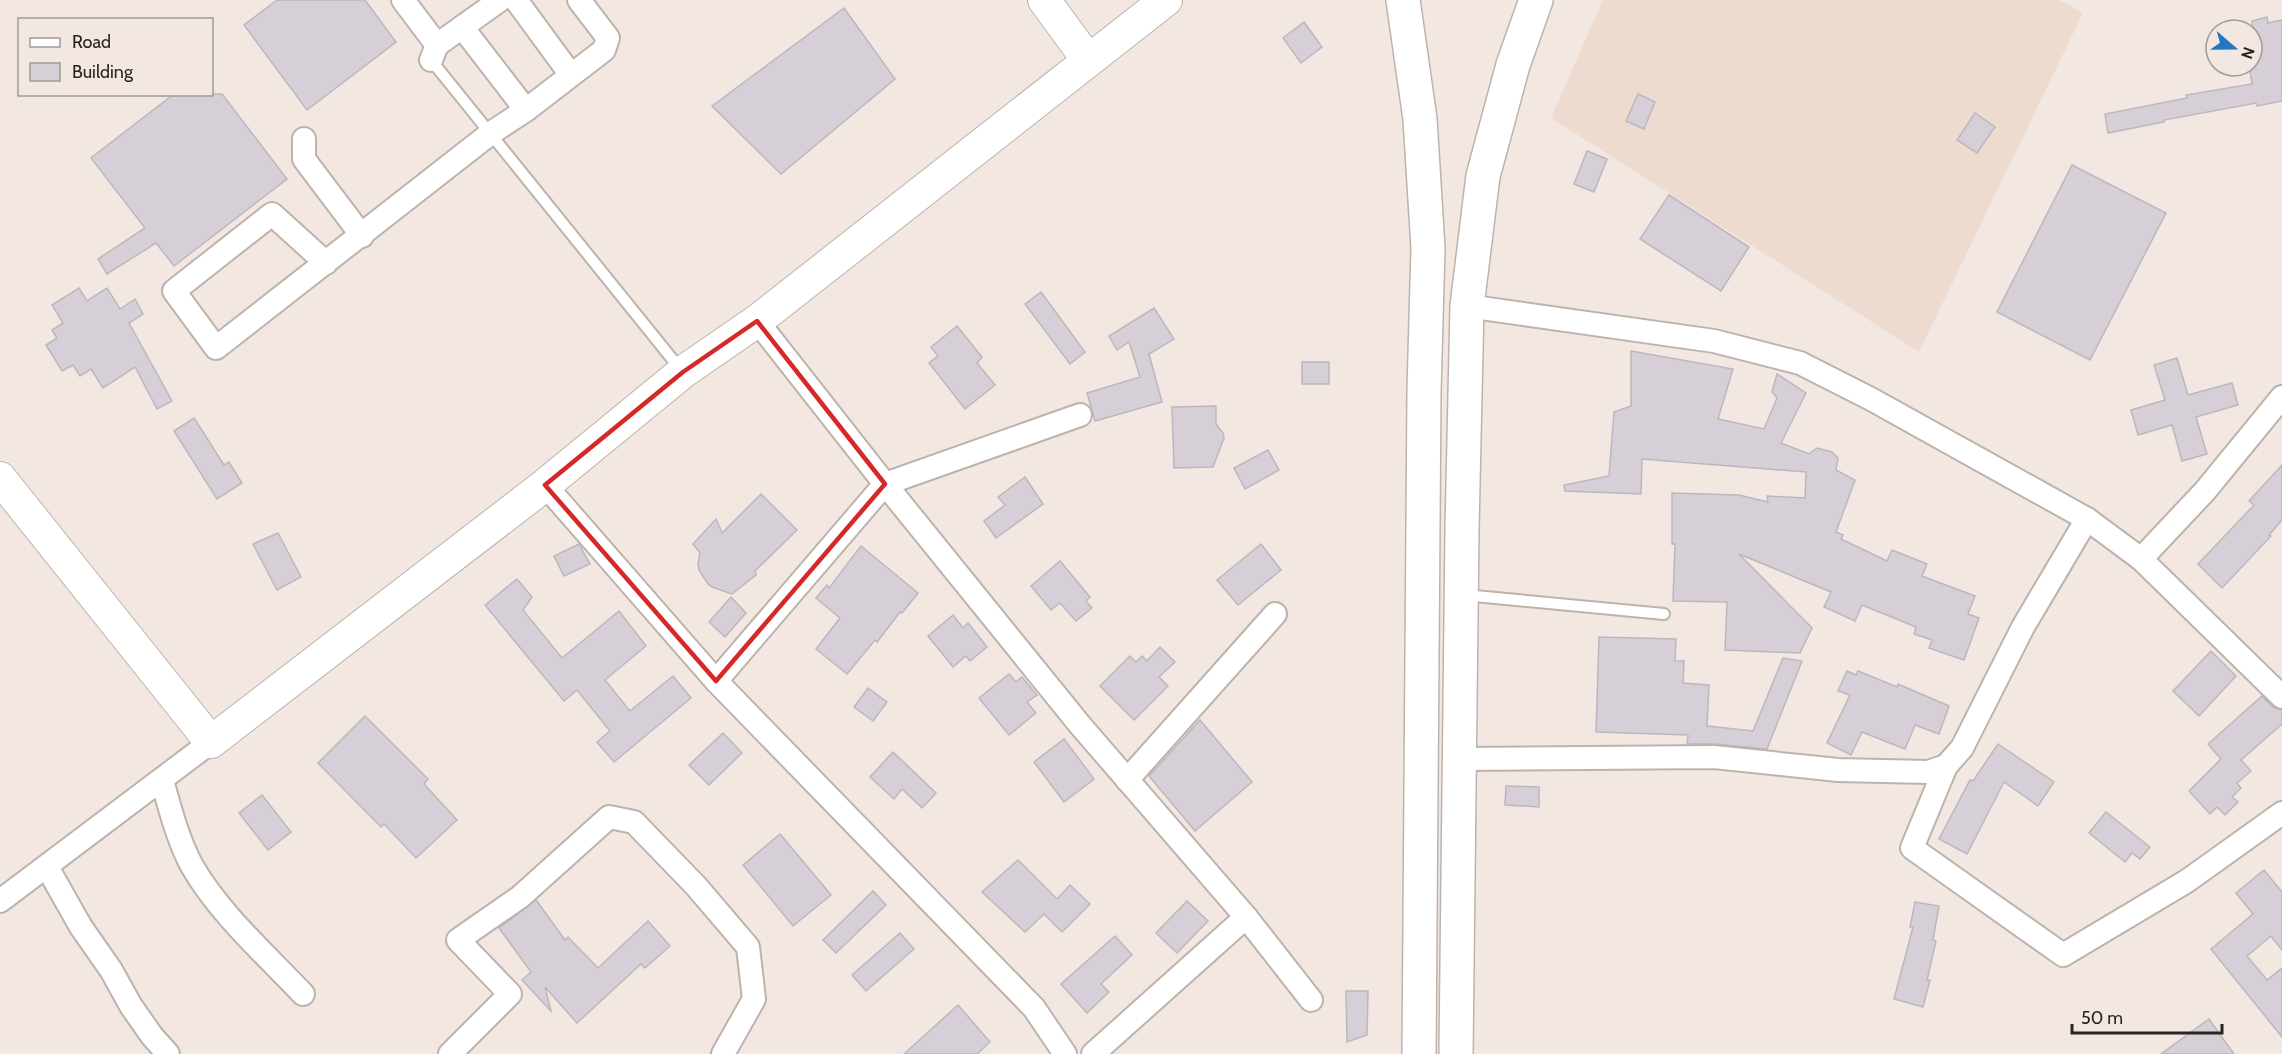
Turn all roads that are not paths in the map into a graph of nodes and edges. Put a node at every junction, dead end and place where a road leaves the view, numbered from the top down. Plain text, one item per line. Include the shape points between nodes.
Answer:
1 (403, 0) edge
2 (500, 0) edge
3 (516, 0) edge
4 (579, 0) edge
5 (1044, 0) edge
6 (1166, 0) edge
7 (1403, 0) edge
8 (1536, 0) edge
9 (462, 27) junction
10 (434, 52) junction
11 (1088, 60) junction
12 (572, 75) junction
13 (526, 110) junction
14 (491, 133) junction
15 (304, 139) dead end
16 (362, 236) junction
17 (326, 263) junction
18 (1467, 306) junction
19 (757, 321) junction
20 (683, 372) junction
21 (2282, 397) edge
22 (1080, 415) dead end
23 (0, 478) edge
24 (885, 484) junction
25 (545, 485) junction
26 (2087, 519) junction
27 (2141, 559) junction
28 (1461, 595) junction
29 (1275, 614) dead end
30 (1664, 614) dead end
31 (716, 681) junction
32 (2282, 697) edge
33 (211, 742) junction
34 (1460, 759) junction
35 (1947, 766) junction
36 (162, 780) junction
37 (1127, 780) junction
38 (2282, 813) edge
39 (47, 867) junction
40 (0, 901) edge
41 (1246, 917) junction
42 (303, 994) dead end
43 (1311, 1000) dead end
44 (168, 1054) edge
45 (450, 1054) edge
46 (723, 1054) edge
47 (1065, 1054) edge
48 (1093, 1054) edge
49 (1419, 1054) edge
50 (1456, 1054) edge

1 - 10 street
2 - 9 street
3 - 12 street
4 - 12 street via 608,38 604,50
5 - 11 street
6 - 11 street
7 - 49 main road via 1420,119 1428,248
8 - 18 main road via 1513,65 1483,176
9 - 10 street
9 - 13 street
10 - 14 lane
11 - 19 street
12 - 13 street
13 - 14 street
14 - 16 street
14 - 20 lane
15 - 16 street via 304,159
16 - 17 street
17 - 17 street via 216,348 174,291 272,214
18 - 26 street via 1713,341 1800,363
18 - 28 main road
19 - 20 street
19 - 24 street
20 - 25 street
21 - 27 street via 2205,491
22 - 24 street
23 - 33 street
24 - 31 street
24 - 37 street
25 - 31 street
25 - 33 street
26 - 27 street
26 - 35 street via 2023,627 1962,748
27 - 32 street
28 - 30 lane
28 - 34 main road
29 - 37 street
31 - 47 street via 1034,1008
33 - 36 street
34 - 35 street via 1714,757 1838,770 1929,772
34 - 50 main road
35 - 38 street via 1912,848 2063,955 2187,881
36 - 39 street
36 - 42 street via 192,866 219,904
37 - 41 street
39 - 40 street
39 - 44 street via 131,1006
41 - 43 street
41 - 48 street
45 - 46 street via 510,994 458,940 520,897 609,817 634,822 748,946 754,999

